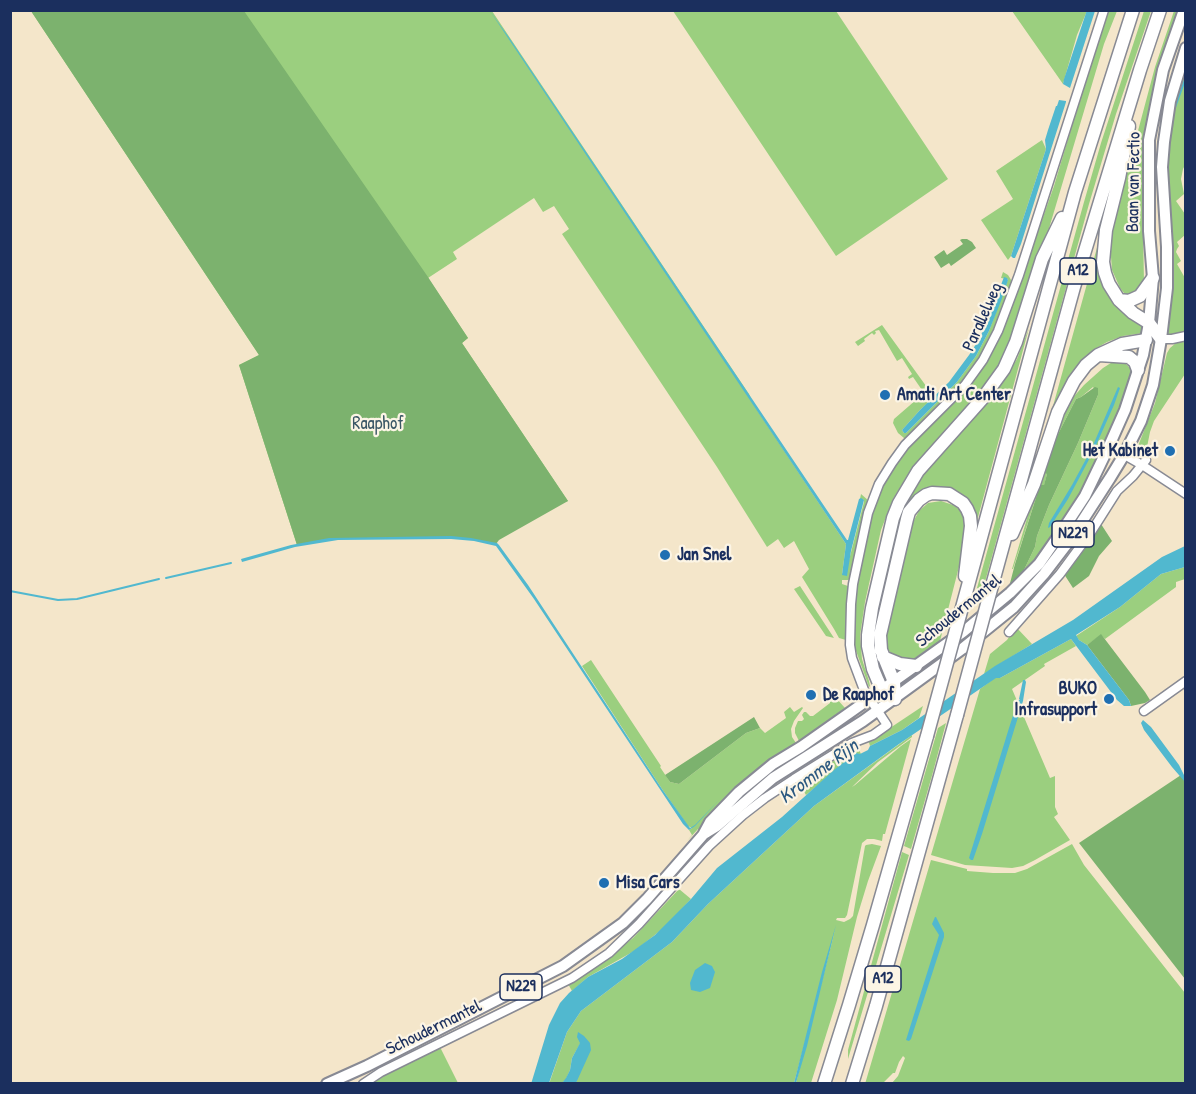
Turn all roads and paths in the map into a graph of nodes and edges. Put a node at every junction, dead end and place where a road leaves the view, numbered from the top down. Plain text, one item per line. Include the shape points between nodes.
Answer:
1 (1104, 10) edge
2 (1133, 10) edge
3 (1160, 10) edge
4 (1184, 10) edge
5 (1185, 48) edge
6 (1140, 70) junction
7 (1075, 192) junction
8 (1152, 278) junction
9 (1119, 300) junction
10 (1149, 323) junction
11 (1185, 336) edge
12 (1161, 339) junction
13 (1146, 340) junction
14 (1098, 355) junction
15 (1138, 370) junction
16 (1110, 446) junction
17 (1124, 455) junction
18 (1144, 462) junction
19 (1185, 494) edge
20 (995, 574) junction
21 (960, 615) junction
22 (1009, 632) dead end
23 (883, 657) junction
24 (916, 666) junction
25 (894, 681) junction
26 (1185, 681) edge
27 (882, 690) junction
28 (869, 699) junction
29 (895, 699) junction
30 (878, 710) junction
31 (1144, 711) dead end
32 (703, 835) junction
33 (635, 921) junction
34 (367, 1066) junction
35 (327, 1083) edge
36 (342, 1083) edge
37 (363, 1083) edge
38 (824, 1083) edge
39 (852, 1083) edge

1 - 28 street, Parallelweg via 998,331 965,385 892,463 868,513 853,584 850,628 852,658
2 - 7 highway, A12
3 - 6 highway, A12
4 - 8 main road, Baan van Fectio via 1163,70 1149,140
5 - 12 main road, Baan van Fectio via 1170,101 1164,142 1167,288
6 - 9 highway, A12 via 1104,249 1105,273
6 - 20 highway, A12 via 1074,287
7 - 21 highway, A12
7 - 27 highway, A12 via 1042,260 1022,327 1004,369 983,399 918,471 893,518 868,635 869,658
8 - 9 highway via 1140,296
8 - 10 main road, Baan van Fectio
9 - 10 highway, A12
10 - 12 highway, A12
10 - 13 main road, Schoudermantel / N229
11 - 12 street
12 - 13 main road
12 - 17 main road, Schoudermantel / N229 via 1153,385
13 - 14 highway, A12 via 1122,344
13 - 15 main road, Schoudermantel / N229
14 - 15 highway via 1128,357
14 - 20 highway, A12 via 1081,372 1062,402 1034,484
15 - 16 main road, Schoudermantel / N229
16 - 17 street
16 - 24 main road, Schoudermantel / N229 via 1085,496 1039,564 1002,600
17 - 18 street
17 - 29 main road, Schoudermantel / N229 via 1070,540 1014,607
18 - 19 street
18 - 22 street via 1117,491 1060,574
20 - 39 highway, A12, bridge
21 - 23 highway, A12 via 970,516 957,498 932,493 909,512 903,529 880,635
21 - 38 highway, A12, bridge via 896,847
23 - 24 highway
23 - 25 highway, A12
24 - 25 main road, Schoudermantel / N229
25 - 27 main road, Schoudermantel / N229
25 - 29 highway
26 - 31 street
27 - 28 main road, Schoudermantel / N229
27 - 29 highway
28 - 30 street, Parallelweg
28 - 32 main road, Schoudermantel / N229 via 773,764 710,822
29 - 30 main road, Schoudermantel / N229
30 - 32 main road, Schoudermantel / N229 via 773,778
30 - 33 street, Schoudermantel via 887,725 794,779 743,815
32 - 33 main road, Schoudermantel / N229
33 - 34 main road, Schoudermantel / N229 via 623,923 563,966
33 - 37 street, Schoudermantel via 609,953 572,978
34 - 35 main road, Schoudermantel / N229
34 - 36 main road, Schoudermantel / N229

